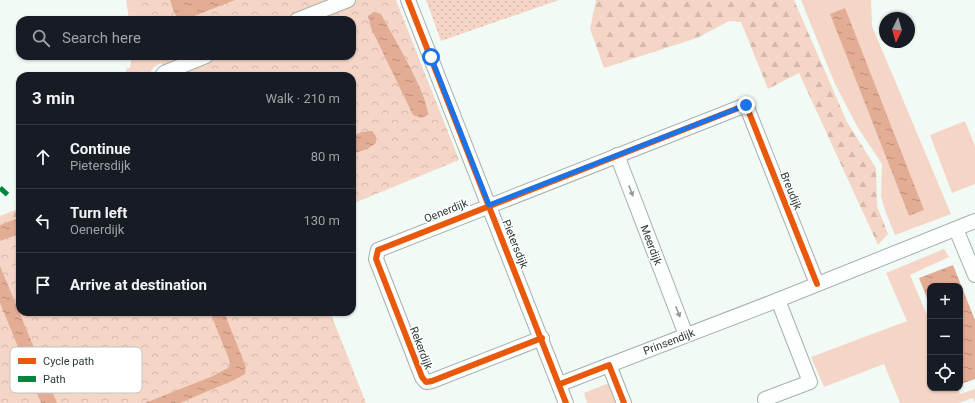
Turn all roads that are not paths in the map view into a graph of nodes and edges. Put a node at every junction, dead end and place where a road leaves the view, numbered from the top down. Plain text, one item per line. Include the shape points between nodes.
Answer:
1 (348, 0) edge
2 (408, 0) edge
3 (307, 16) edge
4 (196, 60) edge
5 (166, 72) edge
6 (746, 105) joint
7 (617, 155) junction
8 (489, 205) junction
9 (975, 221) edge
10 (956, 229) junction
11 (378, 250) joint
12 (975, 275) edge
13 (817, 284) junction
14 (778, 300) junction
15 (686, 335) junction
16 (542, 338) junction
17 (609, 365) junction
18 (560, 384) junction
19 (765, 399) dead end
20 (566, 403) edge
21 (624, 403) edge

1 - 3 street
2 - 8 street, Pietersdijk
4 - 5 street
6 - 7 street, Oenerdijk
6 - 13 street, Breudijk
7 - 8 street, Oenerdijk
7 -> 15 street, Meerdijk
8 - 11 street, Oenerdijk
8 - 16 street, Pietersdijk
9 - 10 street, Prinsendijk
10 - 12 street
10 - 13 street, Prinsendijk
11 - 16 street, Rekerdijk via 376,259 426,382
13 - 14 street, Prinsendijk
14 - 15 street, Prinsendijk
14 - 19 street via 810,382
15 - 17 street, Prinsendijk
16 - 18 street, Pietersdijk
17 - 18 street, Prinsendijk
17 - 21 street
18 - 20 street, Pietersdijk

